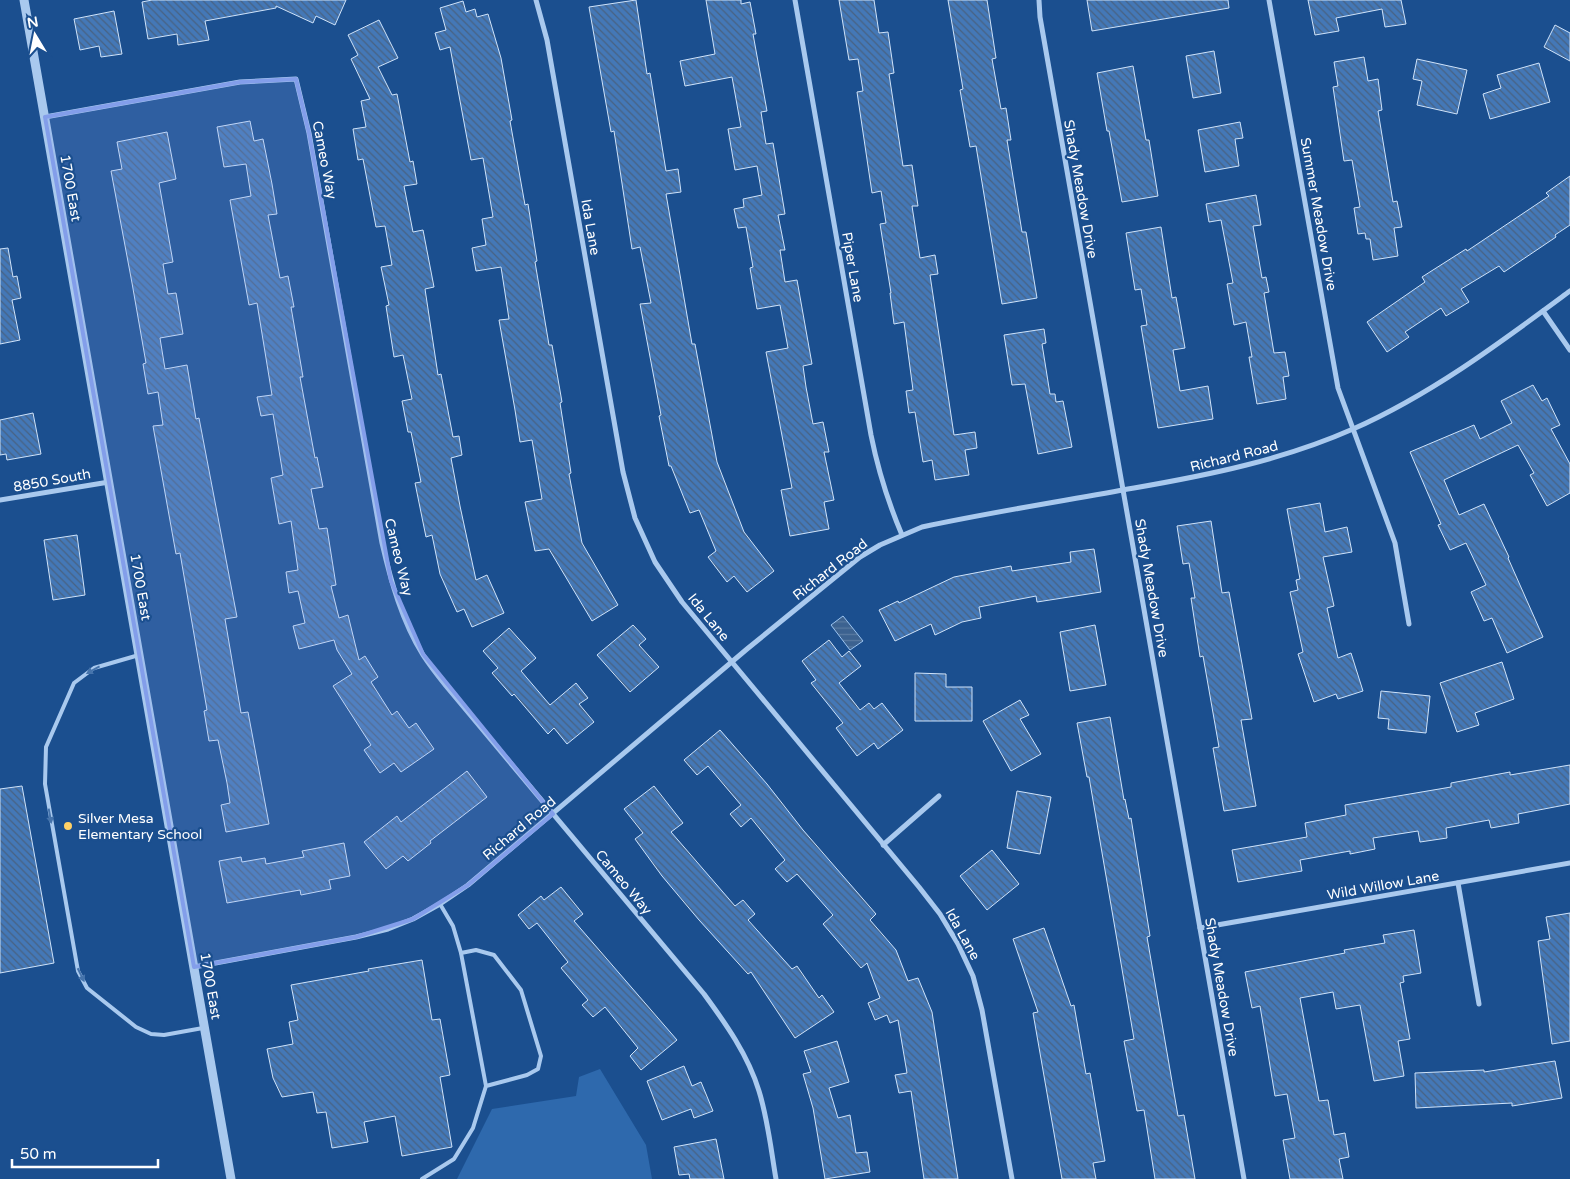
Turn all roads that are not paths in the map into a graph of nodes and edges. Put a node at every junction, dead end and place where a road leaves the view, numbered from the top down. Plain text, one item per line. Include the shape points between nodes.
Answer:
1 (24, 0) edge
2 (536, 0) edge
3 (795, 0) edge
4 (1039, 0) edge
5 (1269, 0) edge
6 (45, 116) junction
7 (1570, 291) edge
8 (1543, 311) junction
9 (1570, 350) edge
10 (1352, 430) junction
11 (109, 482) junction
12 (1124, 490) junction
13 (0, 500) edge
14 (902, 535) junction
15 (1409, 624) dead end
16 (139, 655) junction
17 (732, 662) junction
18 (939, 796) dead end
19 (553, 814) junction
20 (883, 845) junction
21 (1570, 863) edge
22 (1458, 883) junction
23 (440, 904) junction
24 (1200, 928) junction
25 (461, 953) junction
26 (194, 967) junction
27 (1479, 1004) dead end
28 (204, 1027) junction
29 (486, 1086) junction
30 (421, 1178) edge
31 (231, 1179) edge
32 (415, 1179) edge
33 (776, 1179) edge
34 (1012, 1179) edge
35 (1244, 1179) edge

1 - 6 street, 1700 East
2 - 17 street, Ida Lane via 547,40 623,472 635,518 660,570
3 - 14 street, Piper Lane via 871,436 879,472
4 - 12 street, Shady Meadow Drive
5 - 10 street, Summer Meadow Drive via 1338,388
6 - 11 street, 1700 East
6 - 19 street, Cameo Way via 240,82 296,79 309,133 391,582 422,654
7 - 8 street, Richard Road
8 - 9 street
8 - 10 street, Richard Road via 1452,376
10 - 12 street, Richard Road via 1284,455 1214,474
10 - 15 street, Summer Meadow Drive via 1395,543
11 - 13 street, 8850 South
11 - 16 street, 1700 East
12 - 14 street, Richard Road via 950,521
12 - 24 street, Shady Meadow Drive
14 - 17 street, Richard Road via 860,557
16 - 26 street, 1700 East
16 -> 28 lane via 94,668 74,683 46,748 44,784 78,971 87,988 136,1027 152,1034 164,1035
17 - 19 street, Richard Road
17 - 20 street, Ida Lane
18 - 20 street
19 - 23 street, Richard Road via 468,885
19 - 33 street, Cameo Way via 726,1023 759,1091
20 - 34 street, Ida Lane via 940,914 972,976 982,1010
21 - 22 street, Wild Willow Lane
22 - 24 street, Wild Willow Lane
22 - 27 street
23 - 25 lane via 453,926
23 - 26 street, Richard Road via 388,929
24 - 35 street, Shady Meadow Drive
25 - 29 lane
25 - 29 lane via 476,950 494,955 521,990 541,1056 538,1069 527,1075
26 - 28 street, 1700 East
28 - 31 street, 1700 East
29 - 30 lane via 473,1128 454,1159
30 - 32 lane

